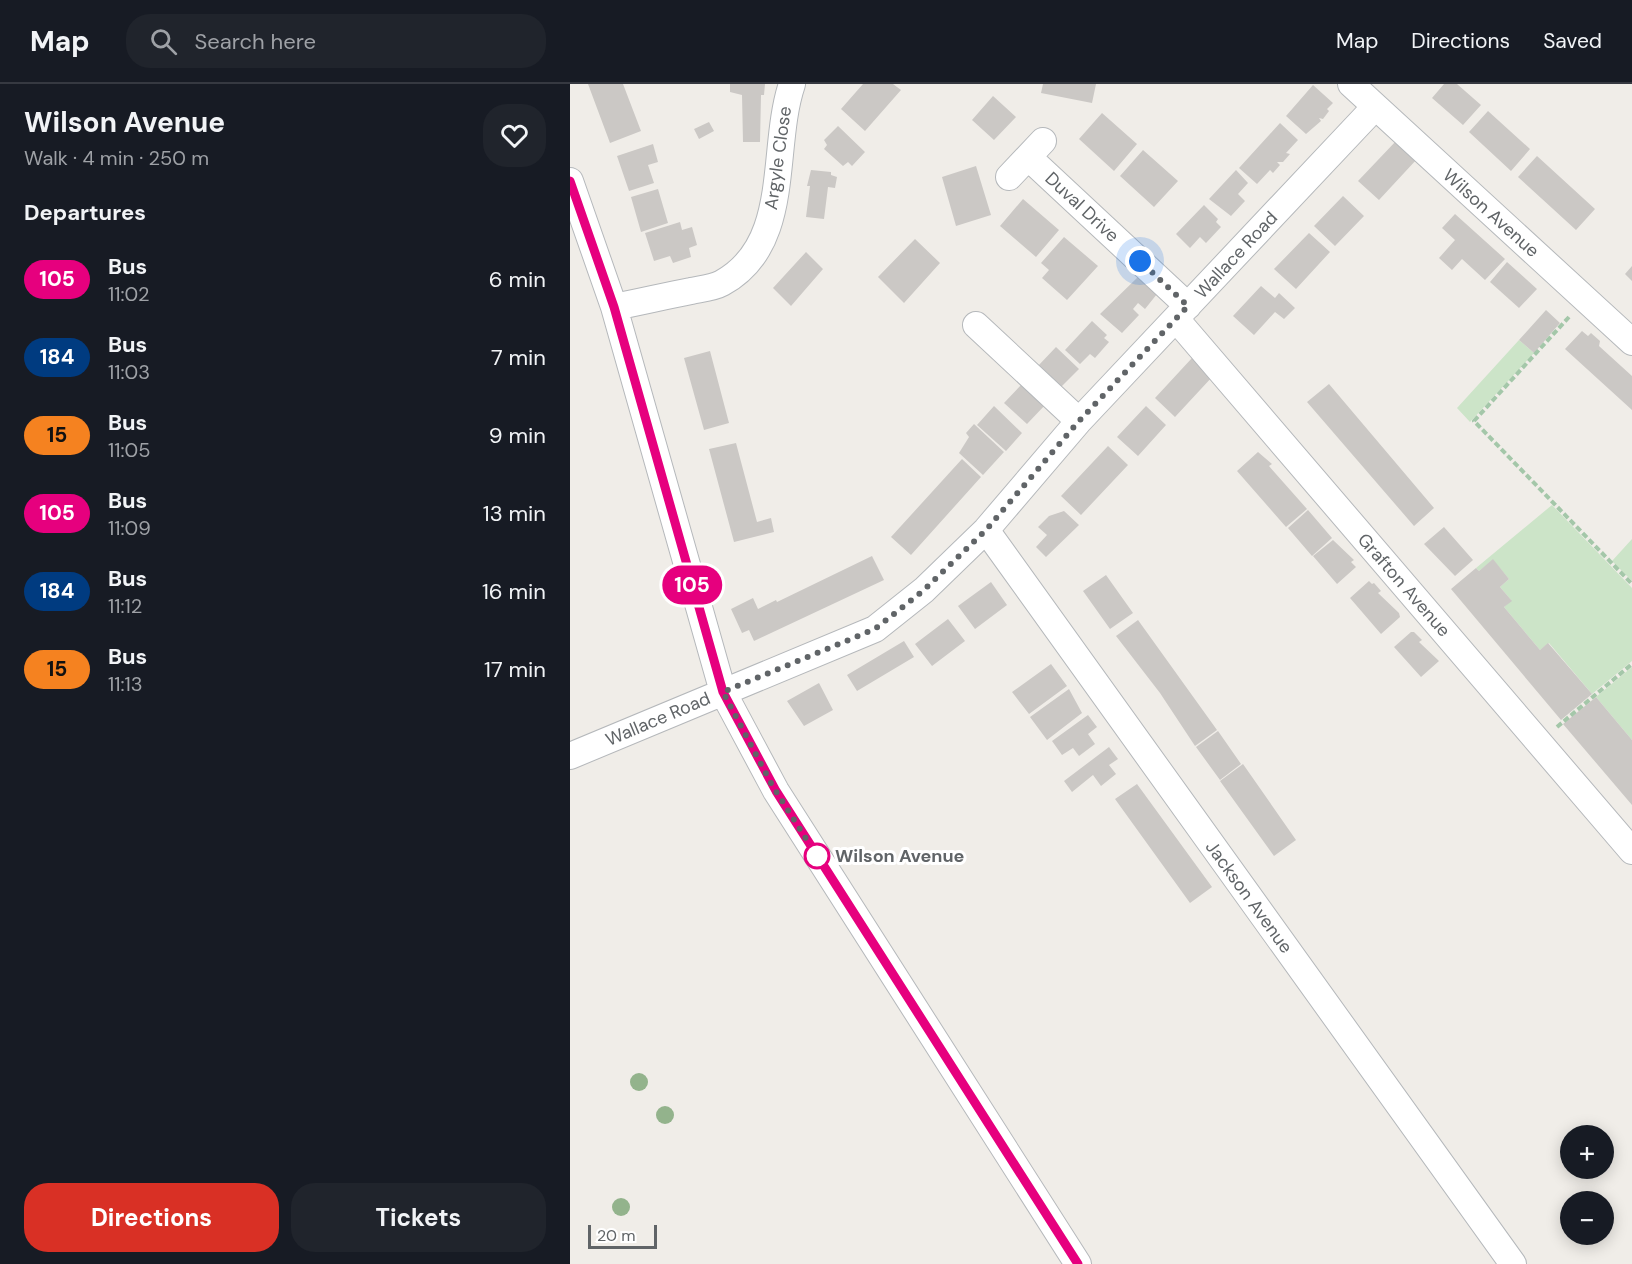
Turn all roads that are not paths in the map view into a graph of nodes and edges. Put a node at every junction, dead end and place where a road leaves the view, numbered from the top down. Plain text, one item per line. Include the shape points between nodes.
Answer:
1 (792, 84) edge
2 (1351, 84) edge
3 (1375, 107) junction
4 (1009, 177) dead end
5 (570, 181) edge
6 (614, 307) junction
7 (1182, 312) junction
8 (976, 325) dead end
9 (1632, 342) edge
10 (1079, 421) junction
11 (986, 530) junction
12 (723, 692) junction
13 (570, 756) edge
14 (1632, 851) edge
15 (1078, 1264) edge
16 (1513, 1264) edge

1 - 6 street, Argyle Close via 784,106 775,201 763,237 748,264 720,285
2 - 3 street, Wilson Avenue
3 - 7 street, Wallace Road
3 - 9 street, Wilson Avenue
4 - 7 street, Duval Drive via 1036,149
5 - 6 street
6 - 12 street
7 - 10 street, Wallace Road
7 - 14 street, Grafton Avenue
8 - 10 street
10 - 11 street, Wallace Road
11 - 12 street, Wallace Road via 924,590 875,629
11 - 16 street, Jackson Avenue
12 - 13 street, Wallace Road
12 - 15 street via 776,791

